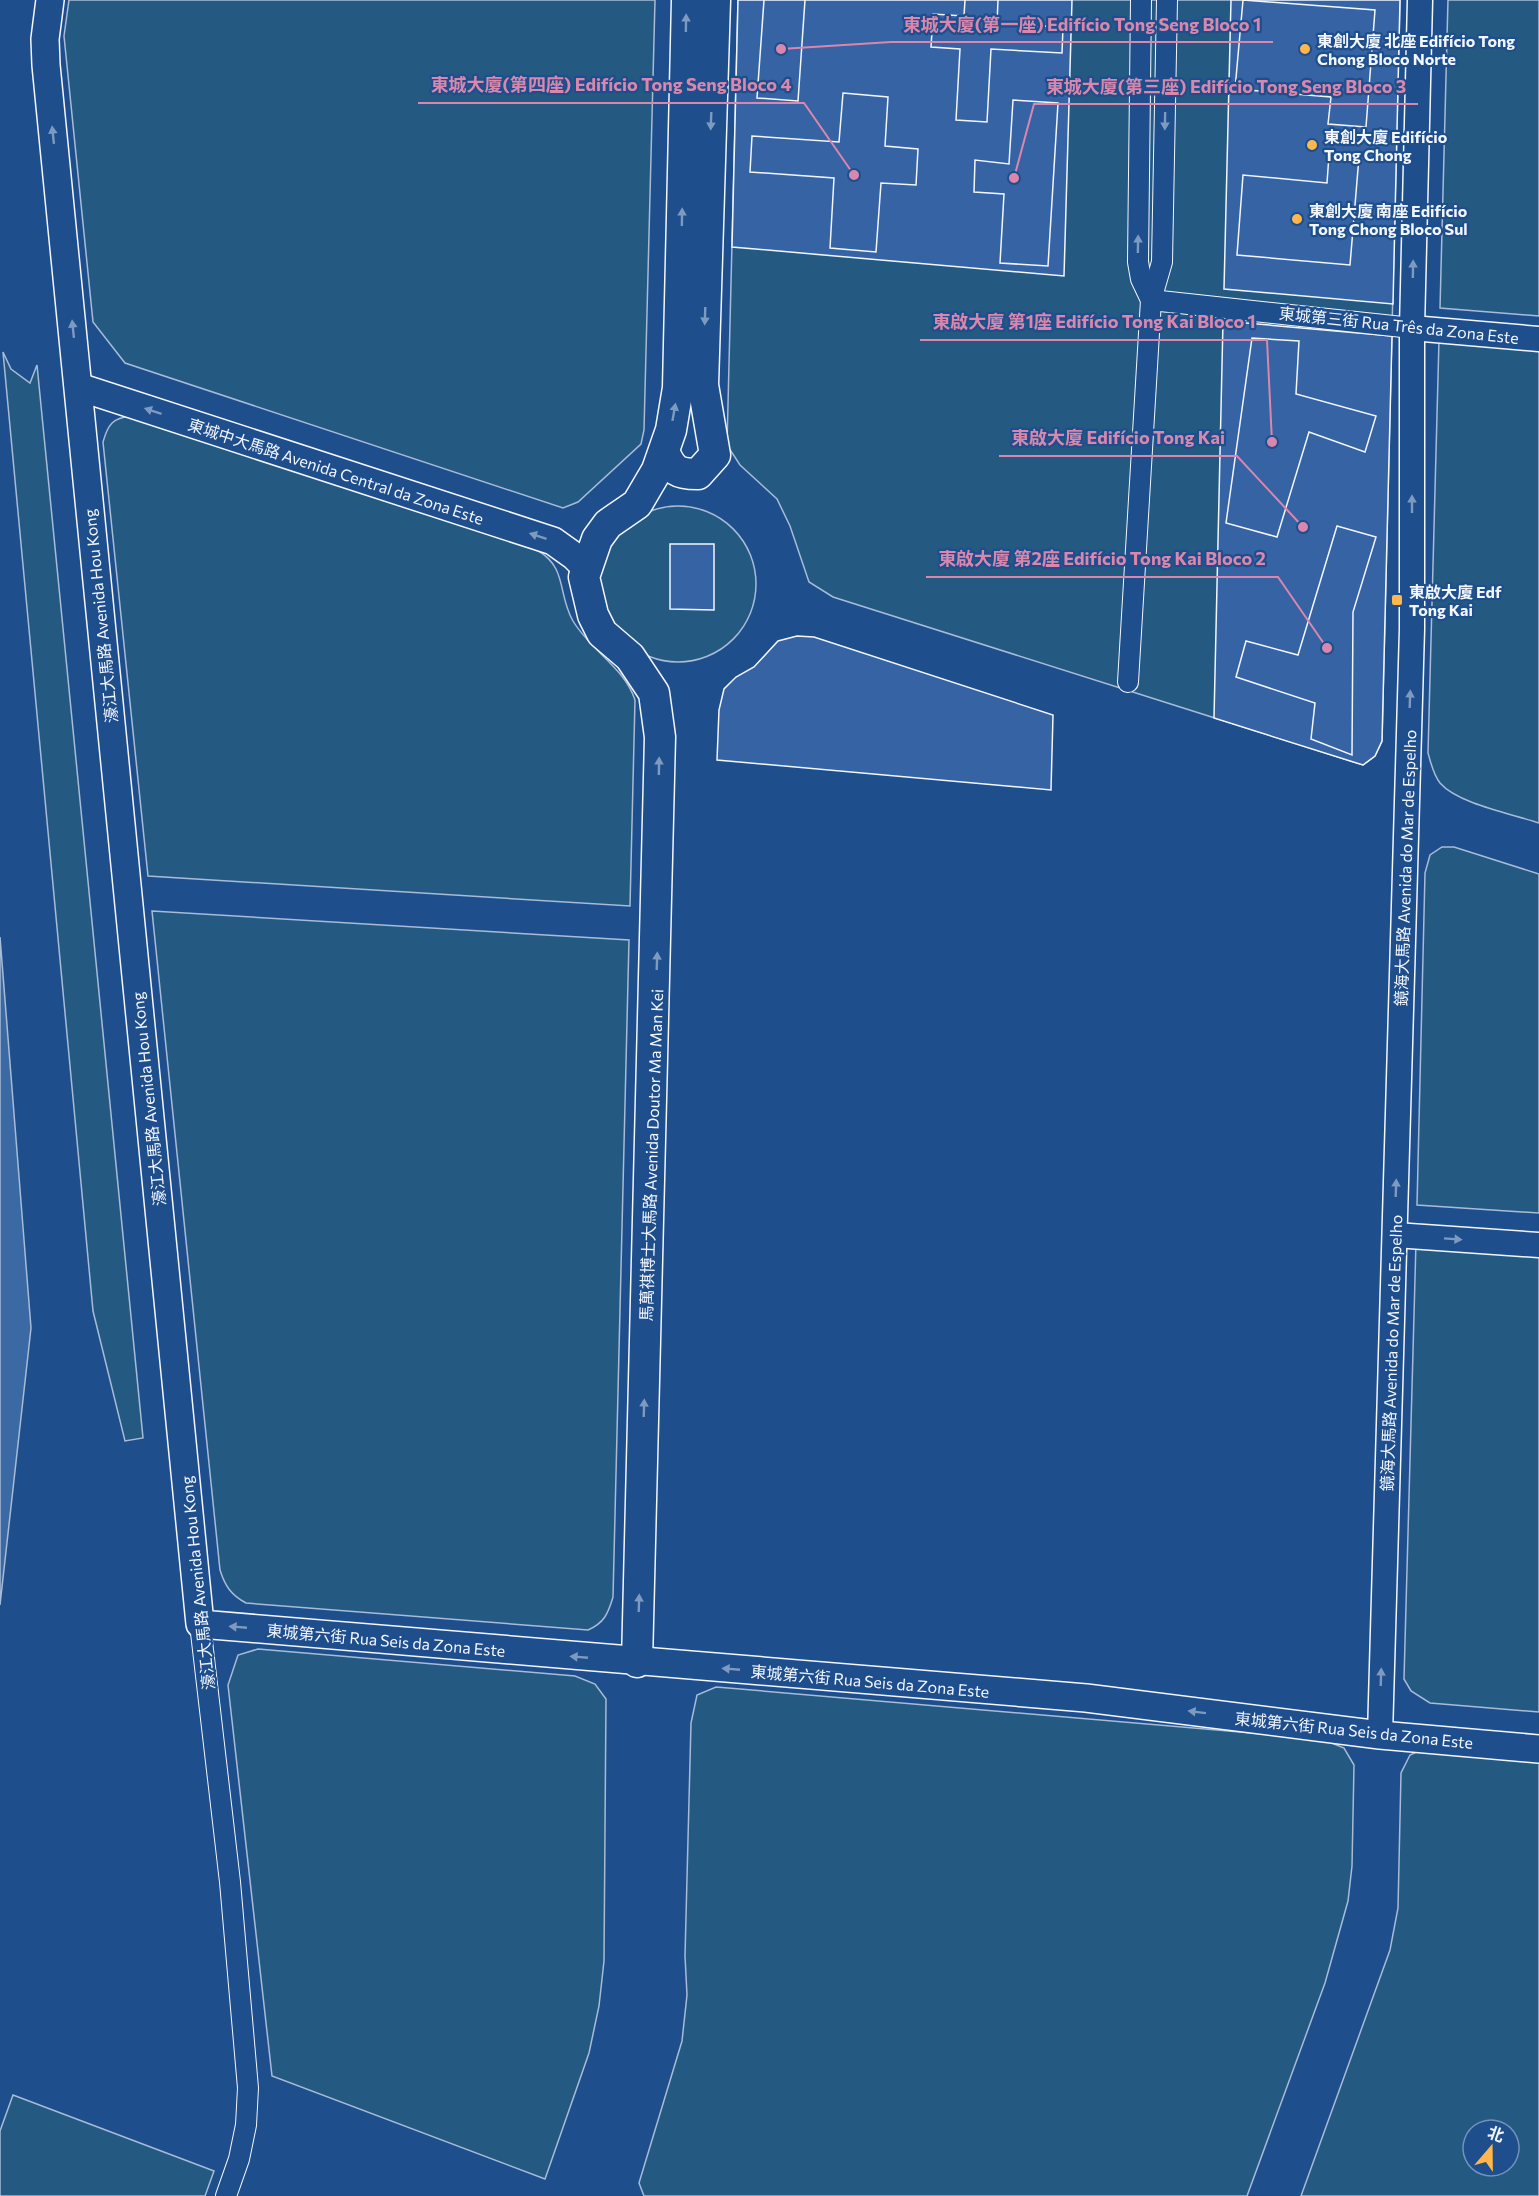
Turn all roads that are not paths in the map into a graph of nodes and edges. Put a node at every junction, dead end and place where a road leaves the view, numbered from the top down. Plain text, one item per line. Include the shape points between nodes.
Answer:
1 (50, 0) edge
2 (687, 0) edge
3 (715, 0) edge
4 (1141, 0) edge
5 (1167, 0) edge
6 (1420, 0) edge
7 (1151, 300) junction
8 (1412, 328) junction
9 (1539, 339) edge
10 (79, 387) junction
11 (664, 452) junction
12 (586, 568) junction
13 (1128, 682) dead end
14 (1395, 1234) junction
15 (1539, 1245) edge
16 (200, 1624) junction
17 (637, 1662) junction
18 (1380, 1735) junction
19 (1539, 1749) edge
20 (226, 2196) edge

10 -> 1 main road, 濠江大馬路 Avenida Hou Kong via 46,65
11 -> 2 main road via 678,388
3 -> 11 main road via 703,385 715,455 698,474 684,474 671,467
7 -> 4 street via 1138,262
5 -> 7 street via 1162,262
8 -> 6 street, 鏡海大馬路 Avenida do Mar de Espelho
7 - 8 street, 東城第三街 Rua Três da Zona Este
7 - 13 street
8 - 9 street, 東城第三街 Rua Três da Zona Este
14 -> 8 street, 鏡海大馬路 Avenida do Mar de Espelho via 1412,629
12 -> 10 main road, 東城中大馬路 Avenida Central da Zona Este via 553,541
10 - 16 main road, 濠江大馬路 Avenida Hou Kong
11 - 12 main road via 637,504 608,524 597,539
17 -> 12 main road, 馬萬祺博士大馬路 Avenida Doutor Ma Man Kei via 660,737 654,693 630,657 610,642 593,615 586,592
14 -> 15 street
18 -> 14 street, 鏡海大馬路 Avenida do Mar de Espelho
17 -> 16 main road, 東城第六街 Rua Seis da Zona Este
16 - 20 street, 濠江大馬路 Avenida Hou Kong via 230,1882 248,2088 239,2160
18 -> 17 main road, 東城第六街 Rua Seis da Zona Este via 1086,1698
18 - 19 main road, 東城第六街 Rua Seis da Zona Este

